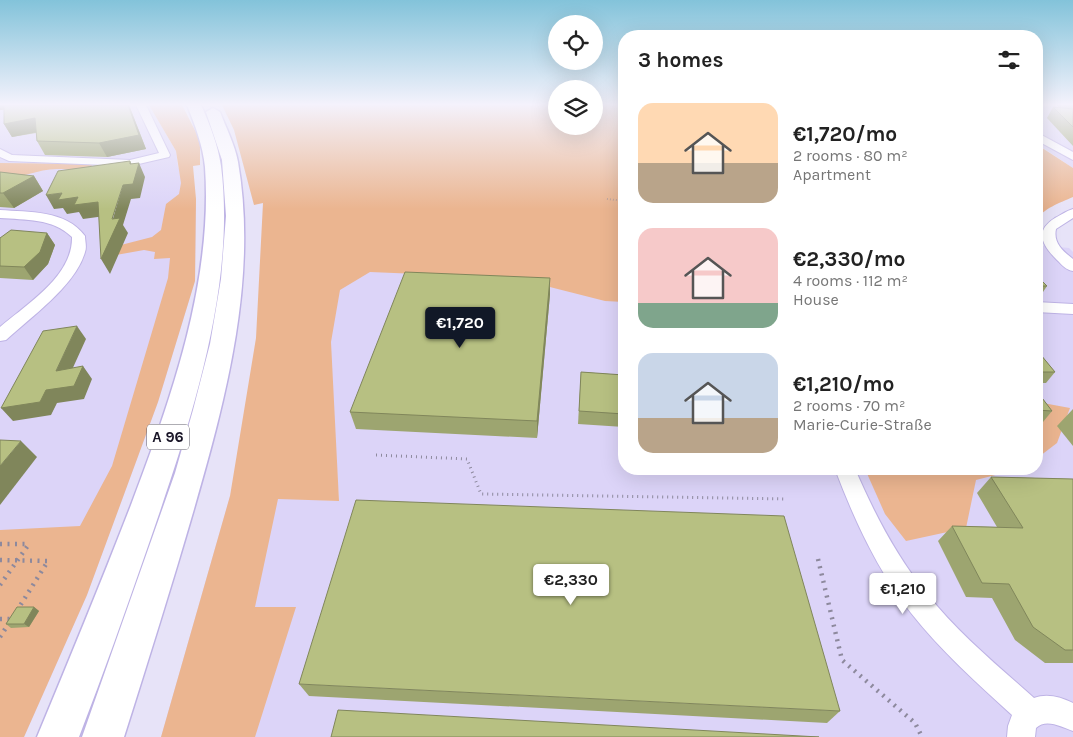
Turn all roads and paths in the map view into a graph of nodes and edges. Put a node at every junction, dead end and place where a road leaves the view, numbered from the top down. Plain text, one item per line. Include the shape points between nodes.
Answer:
1 (158, 139) edge
2 (207, 139) edge
3 (225, 139) edge
4 (1044, 139) edge
5 (0, 152) edge
6 (1071, 155) edge
7 (607, 199) dead end
8 (618, 201) edge
9 (1073, 213) edge
10 (0, 214) edge
11 (1073, 267) edge
12 (1043, 308) edge
13 (1073, 309) edge
14 (0, 336) edge
15 (376, 455) dead end
16 (847, 475) edge
17 (787, 499) dead end
18 (0, 544) edge
19 (818, 559) dead end
20 (0, 560) edge
21 (18, 560) junction
22 (0, 585) edge
23 (0, 619) edge
24 (14, 619) junction
25 (0, 637) edge
26 (1073, 717) edge
27 (1025, 725) edge
28 (58, 737) edge
29 (102, 737) edge
30 (922, 737) edge

1 - 5 street via 165,155 130,163 9,158
2 - 28 highway, A 96 via 213,166 212,248 204,305 184,386 146,508
3 - 29 highway, A 96 via 234,197 234,243 215,379 182,501
4 - 6 street
7 - 8 path
9 - 11 street via 1048,230 1051,245
10 - 14 street via 67,225 76,231 80,243 79,256 58,284
12 - 13 street
15 - 17 path via 467,459 481,494
16 - 27 street via 859,504 902,581 932,620
18 - 21 path via 28,544
19 - 30 path via 842,660 915,723
20 - 21 path
21 - 22 path
21 - 24 path via 48,561
23 - 24 path
24 - 25 path
26 - 27 street via 1052,709 1040,709

